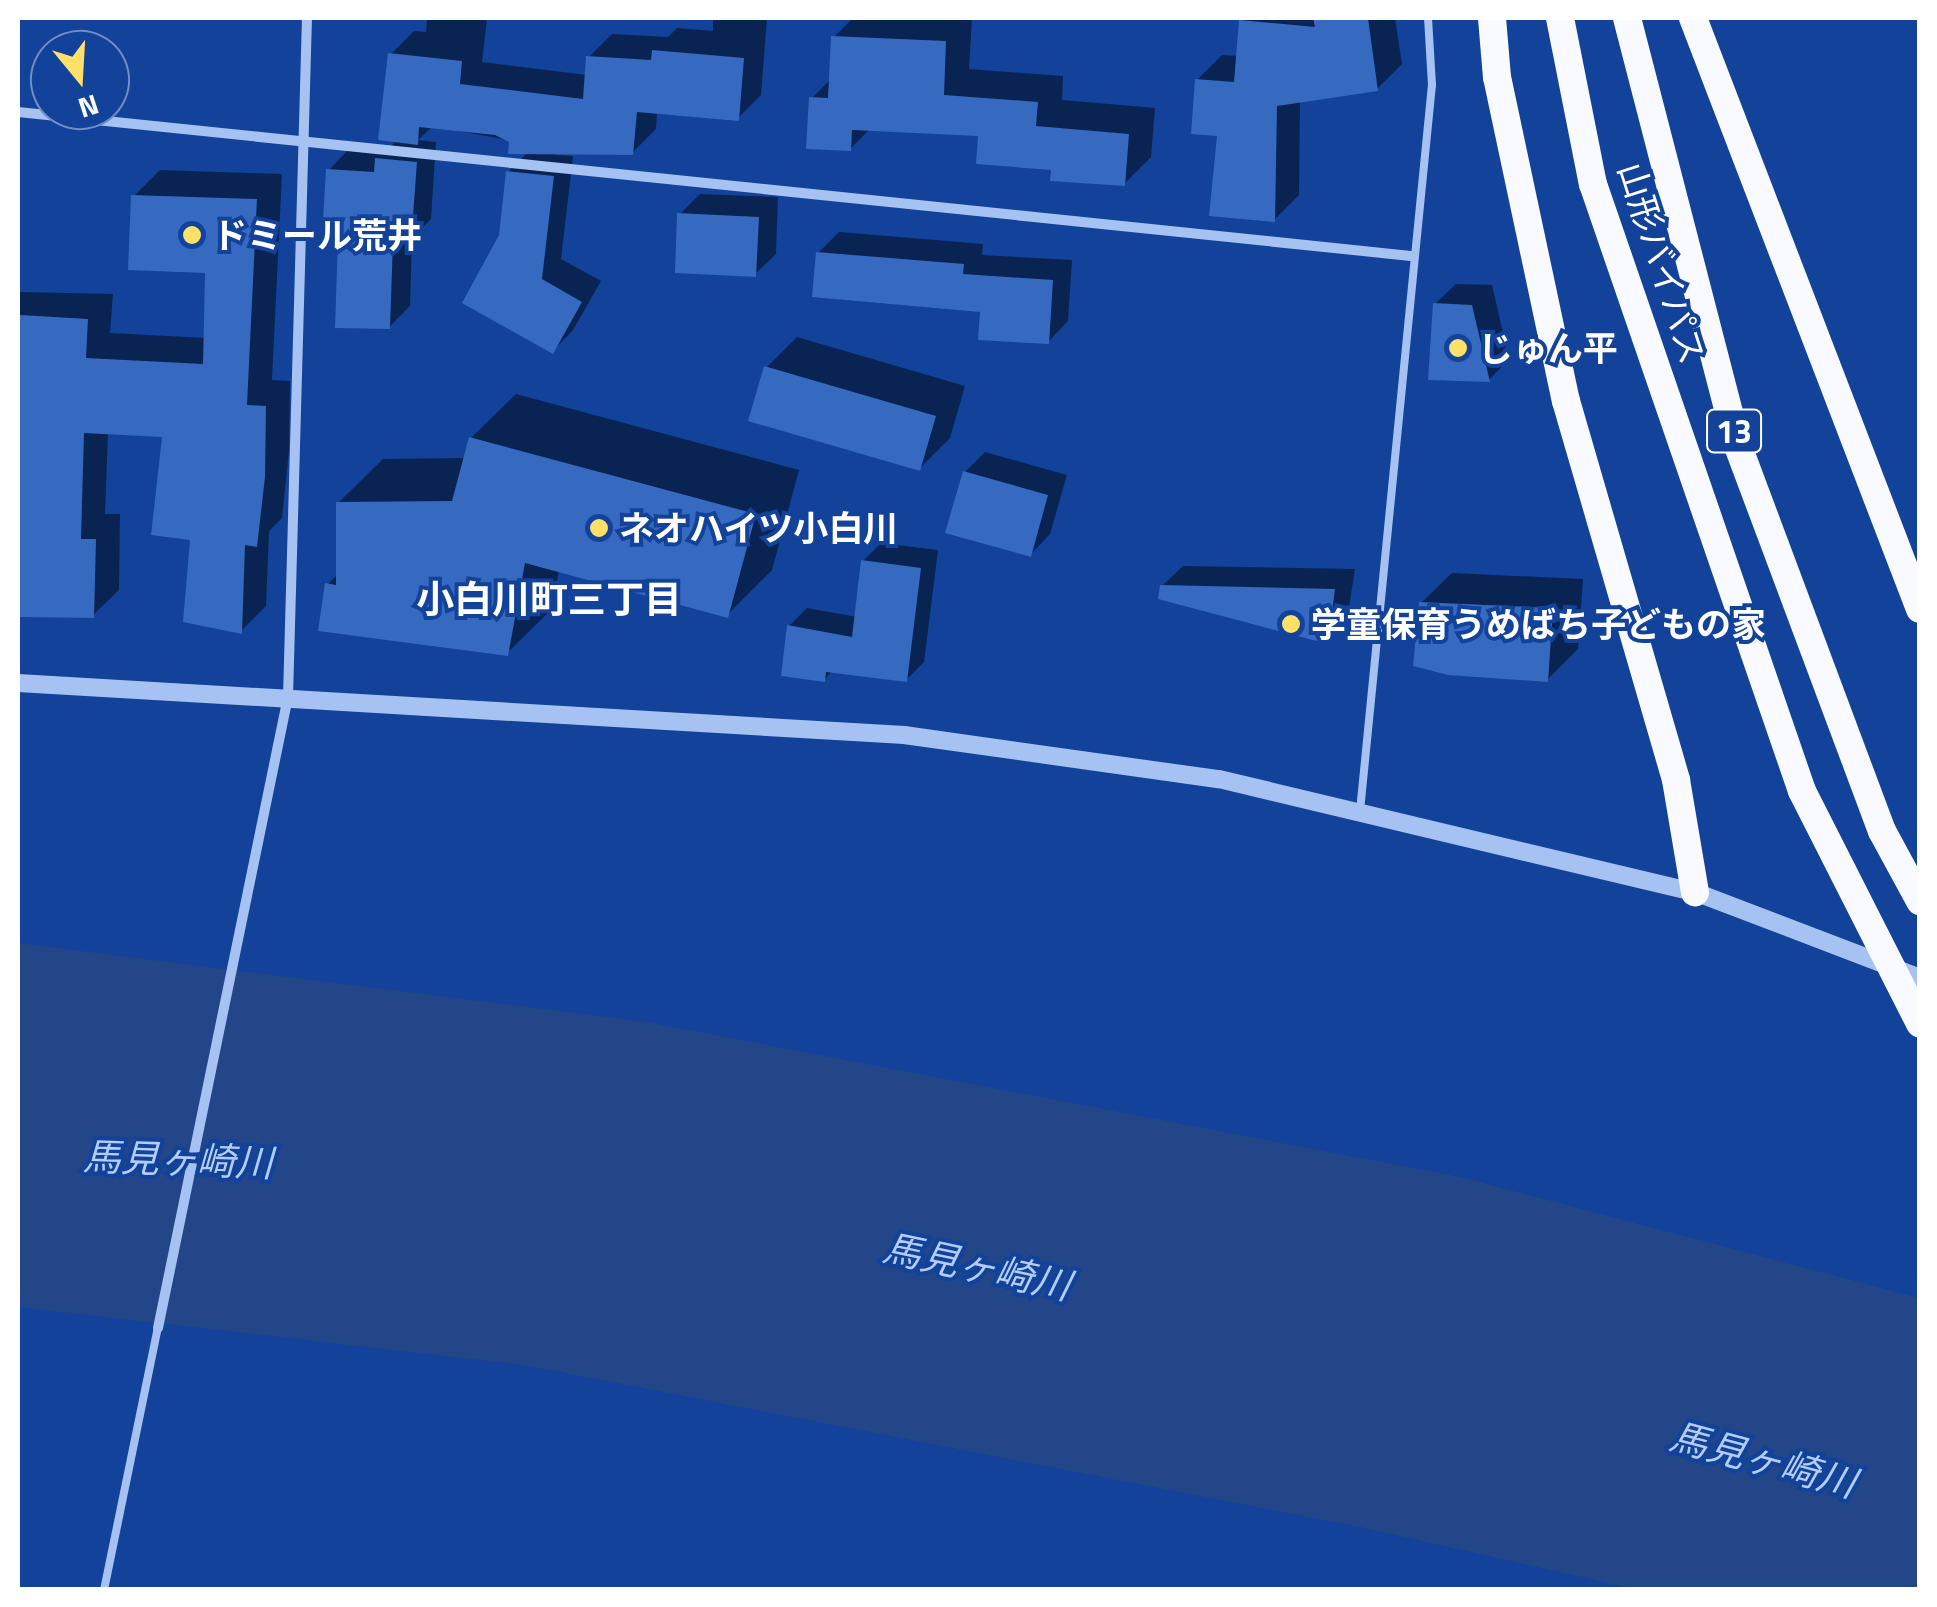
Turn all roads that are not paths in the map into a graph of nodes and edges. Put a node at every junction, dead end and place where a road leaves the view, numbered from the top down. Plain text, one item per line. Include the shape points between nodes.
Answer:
1 (307, 18) edge
2 (1428, 18) edge
3 (1492, 18) edge
4 (1560, 18) edge
5 (1627, 18) edge
6 (1693, 18) edge
7 (18, 112) edge
8 (304, 140) junction
9 (1411, 256) junction
10 (1920, 609) edge
11 (18, 682) edge
12 (288, 698) junction
13 (1360, 810) junction
14 (1695, 892) junction
15 (1920, 901) edge
16 (1920, 978) edge
17 (1920, 1024) edge
18 (158, 1328) joint
19 (104, 1590) edge

1 - 8 street
2 - 9 lane via 1432,85
3 - 14 highway via 1497,77 1566,401 1676,780
4 - 17 highway, 山形バイパス / 13, bridge via 1593,184 1802,791
5 - 15 highway, 山形バイパス / 13 via 1738,446 1882,831
6 - 10 highway
7 - 8 street
8 - 9 street
8 - 12 street
9 - 13 lane
11 - 12 street
12 - 13 street via 904,736 1220,780
12 - 18 street
13 - 14 street
14 - 16 street
18 - 19 lane

